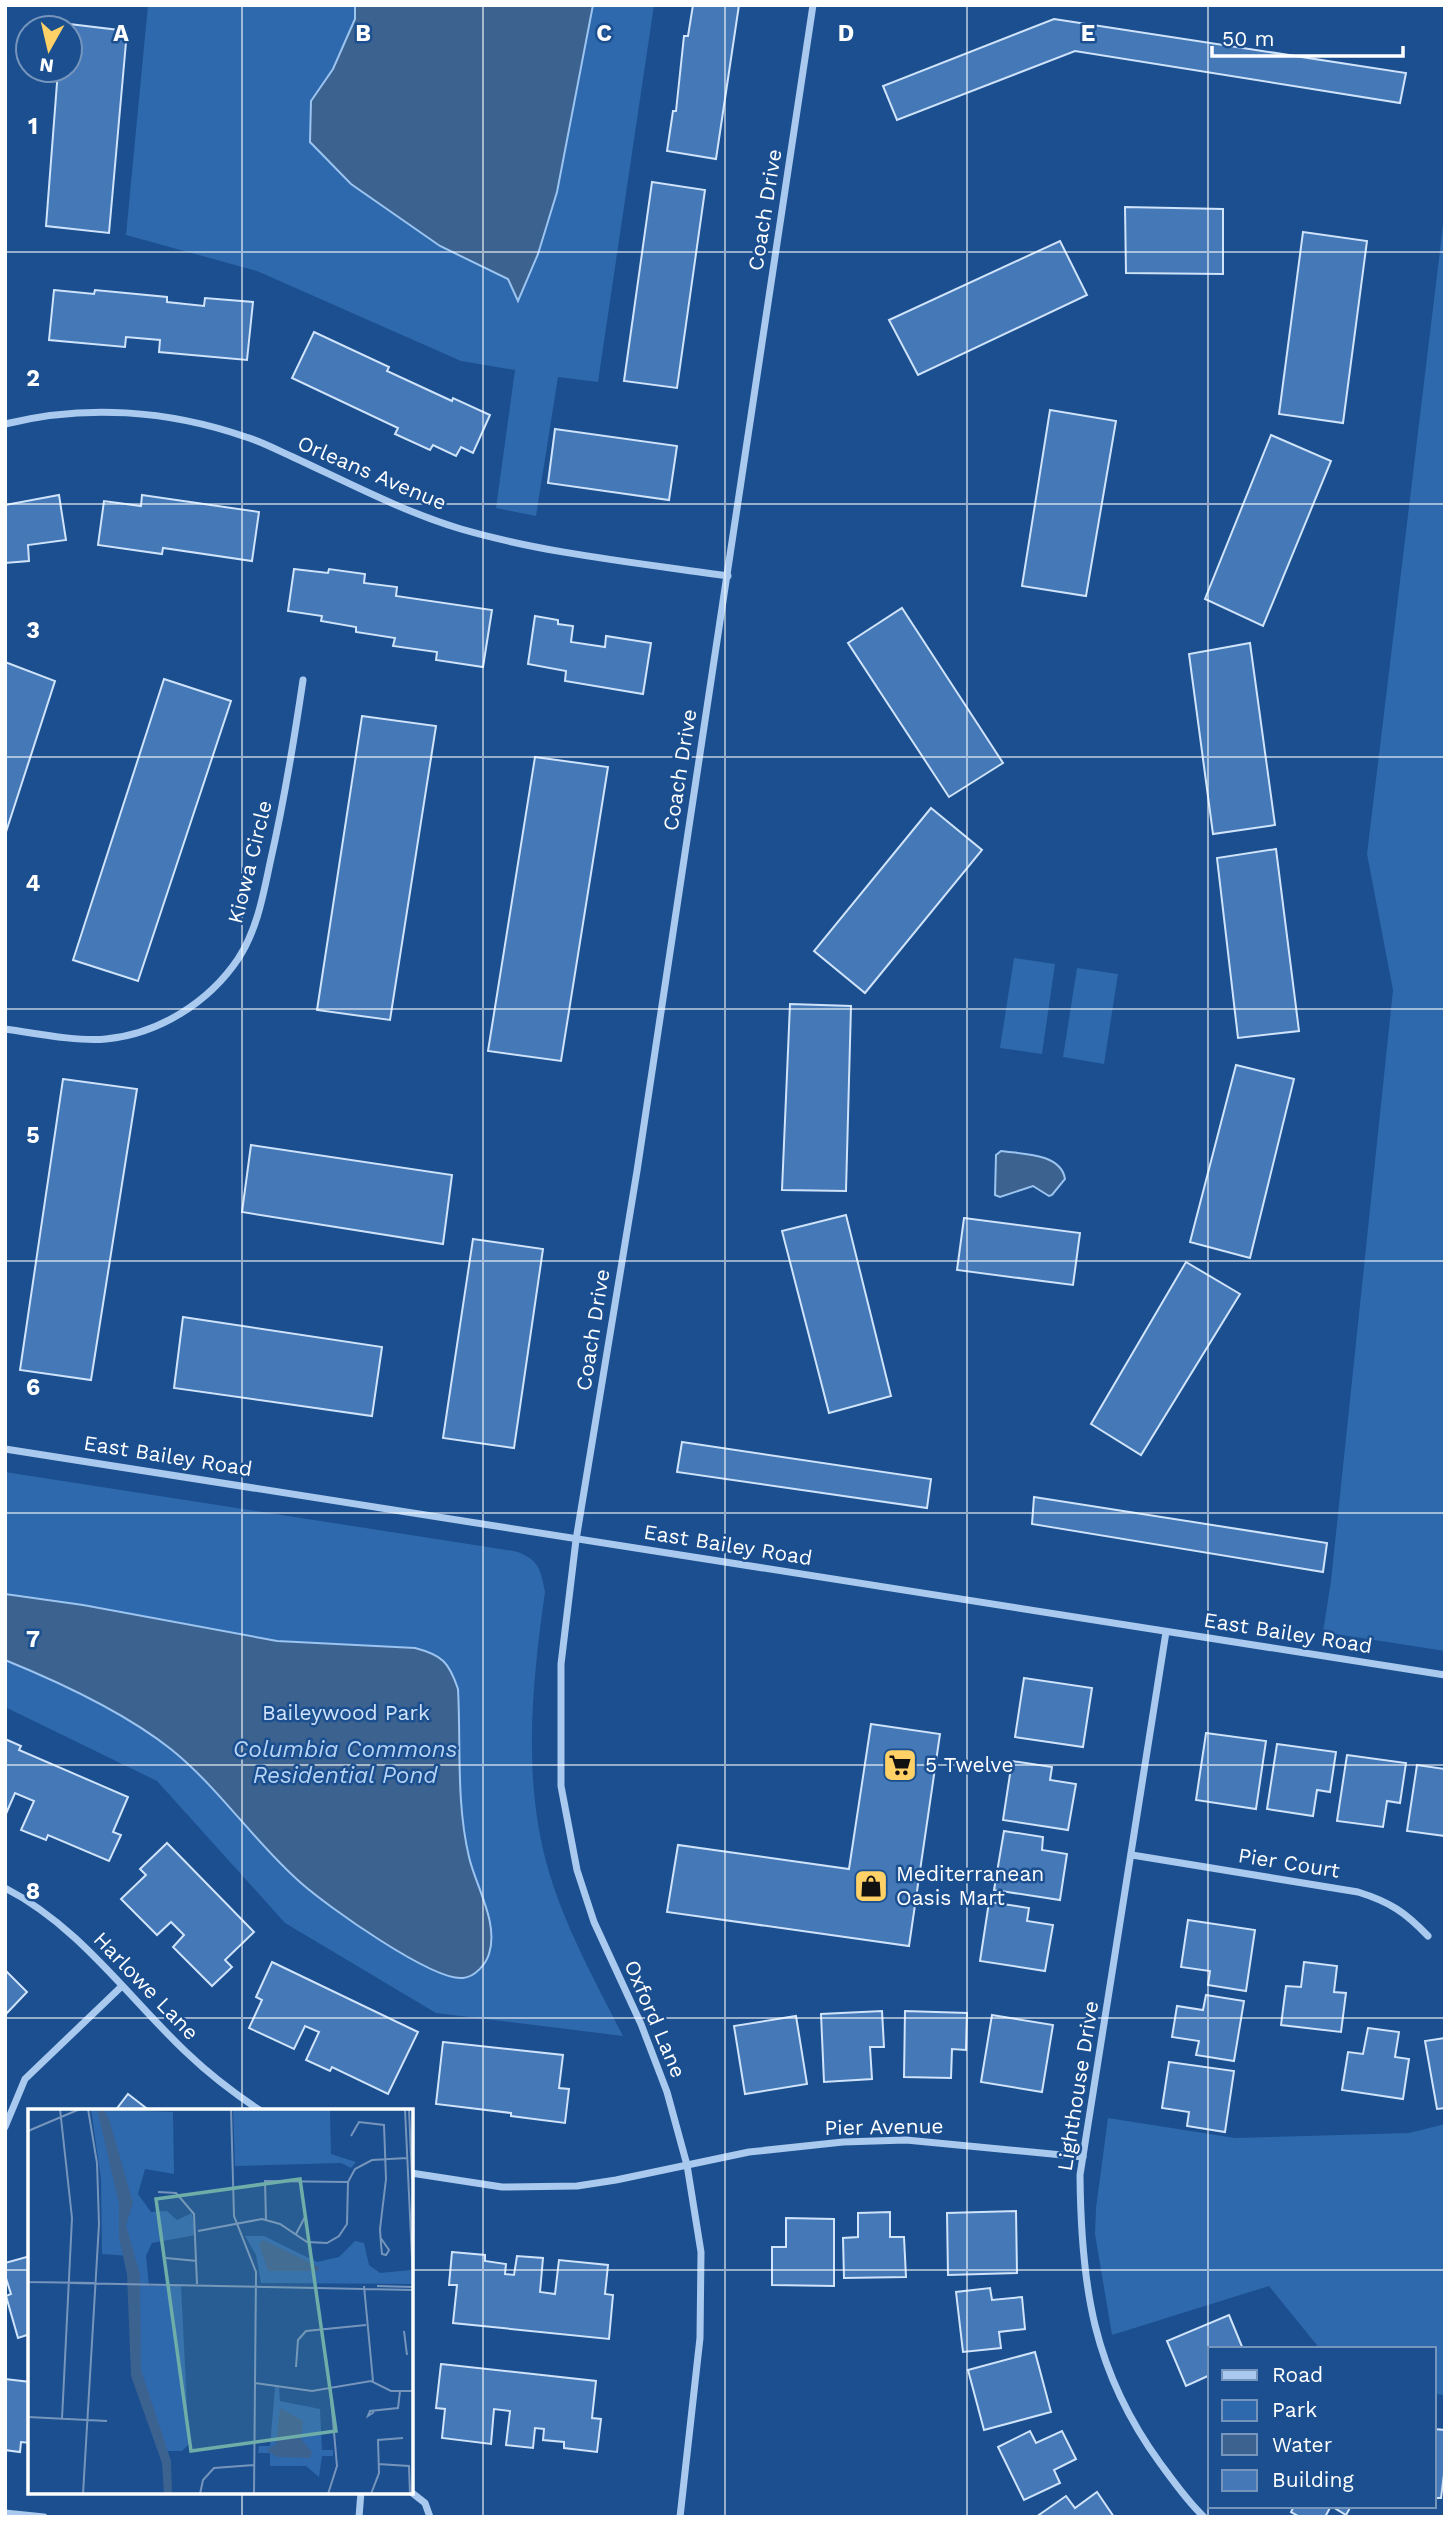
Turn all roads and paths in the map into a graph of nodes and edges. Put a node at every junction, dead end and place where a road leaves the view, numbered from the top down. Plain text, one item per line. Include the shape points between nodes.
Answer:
1 (813, 5) edge
2 (5, 424) edge
3 (728, 576) junction
4 (303, 680) dead end
5 (5, 1029) edge
6 (5, 1449) edge
7 (576, 1540) junction
8 (1166, 1632) junction
9 (1445, 1675) edge
10 (1132, 1855) junction
11 (5, 1888) edge
12 (1428, 1936) dead end
13 (122, 1986) junction
14 (258, 2109) edge
15 (5, 2127) edge
16 (1083, 2157) junction
17 (687, 2165) junction
18 (413, 2173) edge
19 (361, 2494) edge
20 (413, 2494) edge
21 (5, 2513) edge
22 (44, 2517) edge
23 (359, 2517) edge
24 (430, 2517) edge
25 (680, 2517) edge
26 (1204, 2517) edge

1 - 3 street, Coach Drive
2 - 3 street, Orleans Avenue via 87,413 183,418 248,437 458,528 518,544
3 - 7 street, Coach Drive
4 - 5 street, Kiowa Circle via 259,913 238,959 216,986 185,1012 122,1036 103,1039
6 - 7 street, East Bailey Road
7 - 8 street, East Bailey Road
7 - 17 street, Oxford Lane via 561,1664 559,1745 567,1824 594,1922 667,2092
8 - 9 street, East Bailey Road
8 - 10 street, Lighthouse Drive
10 - 12 street, Pier Court via 1358,1892 1406,1913
10 - 16 street, Lighthouse Drive
11 - 13 street, Harlowe Lane via 61,1925
13 - 14 street, Harlowe Lane via 186,2053
13 - 15 street via 25,2079
16 - 17 street, Pier Avenue via 906,2140 749,2152
16 - 26 street, Lighthouse Drive via 1082,2258 1094,2326 1108,2371 1145,2443
17 - 18 street via 577,2186 537,2188
17 - 25 street, Oxford Lane via 701,2252 700,2338
19 - 23 street
20 - 24 street via 425,2503
21 - 22 street

